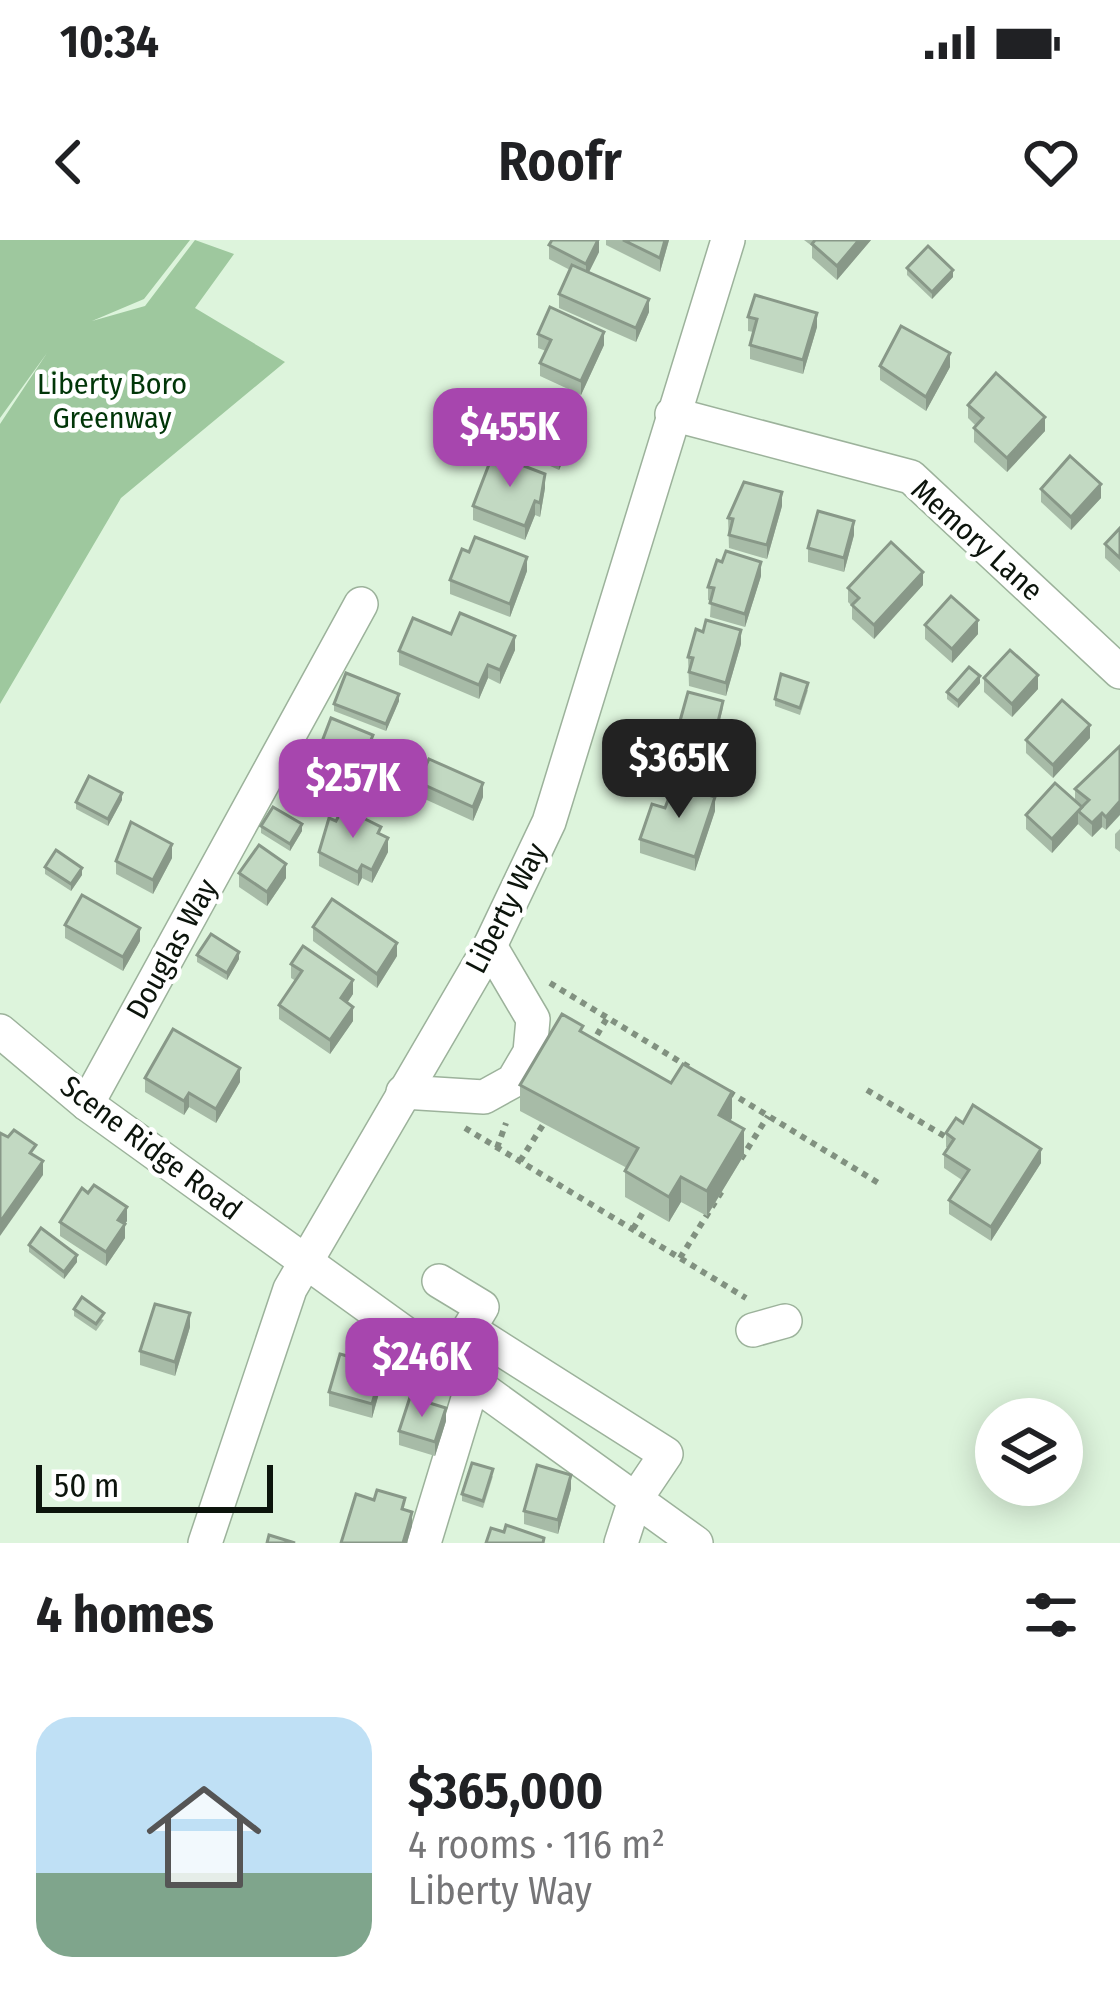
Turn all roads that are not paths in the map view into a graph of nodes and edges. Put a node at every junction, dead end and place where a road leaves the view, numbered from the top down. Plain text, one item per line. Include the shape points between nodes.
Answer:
1 (728, 240) edge
2 (672, 414) junction
3 (361, 604) dead end
4 (1120, 672) edge
5 (490, 946) junction
6 (0, 1031) edge
7 (404, 1091) junction
8 (87, 1105) junction
9 (305, 1261) junction
10 (439, 1281) dead end
11 (469, 1330) junction
12 (502, 1350) junction
13 (467, 1378) junction
14 (583, 1402) junction
15 (558, 1444) junction
16 (635, 1500) junction
17 (205, 1543) edge
18 (424, 1543) edge
19 (621, 1543) edge
20 (696, 1543) edge

1 - 2 street, Liberty Way
2 - 4 street, Memory Lane via 911,477
2 - 5 street, Liberty Way via 574,754
3 - 8 street, Douglas Way
5 - 7 street, Liberty Way
5 - 7 street via 532,1019 530,1052 513,1081 484,1097
6 - 8 street, Scene Ridge Road
7 - 9 street, Liberty Way
8 - 9 street, Scene Ridge Road
9 - 13 street, Scene Ridge Road
9 - 17 street, Liberty Way
10 - 11 street via 482,1307
11 - 12 street
11 - 13 street
12 - 13 street
12 - 14 street
13 - 15 street, Scene Ridge Road
13 - 18 street
14 - 15 street
14 - 16 street via 666,1454
15 - 16 street, Scene Ridge Road
16 - 19 street
16 - 20 street, Scene Ridge Road

